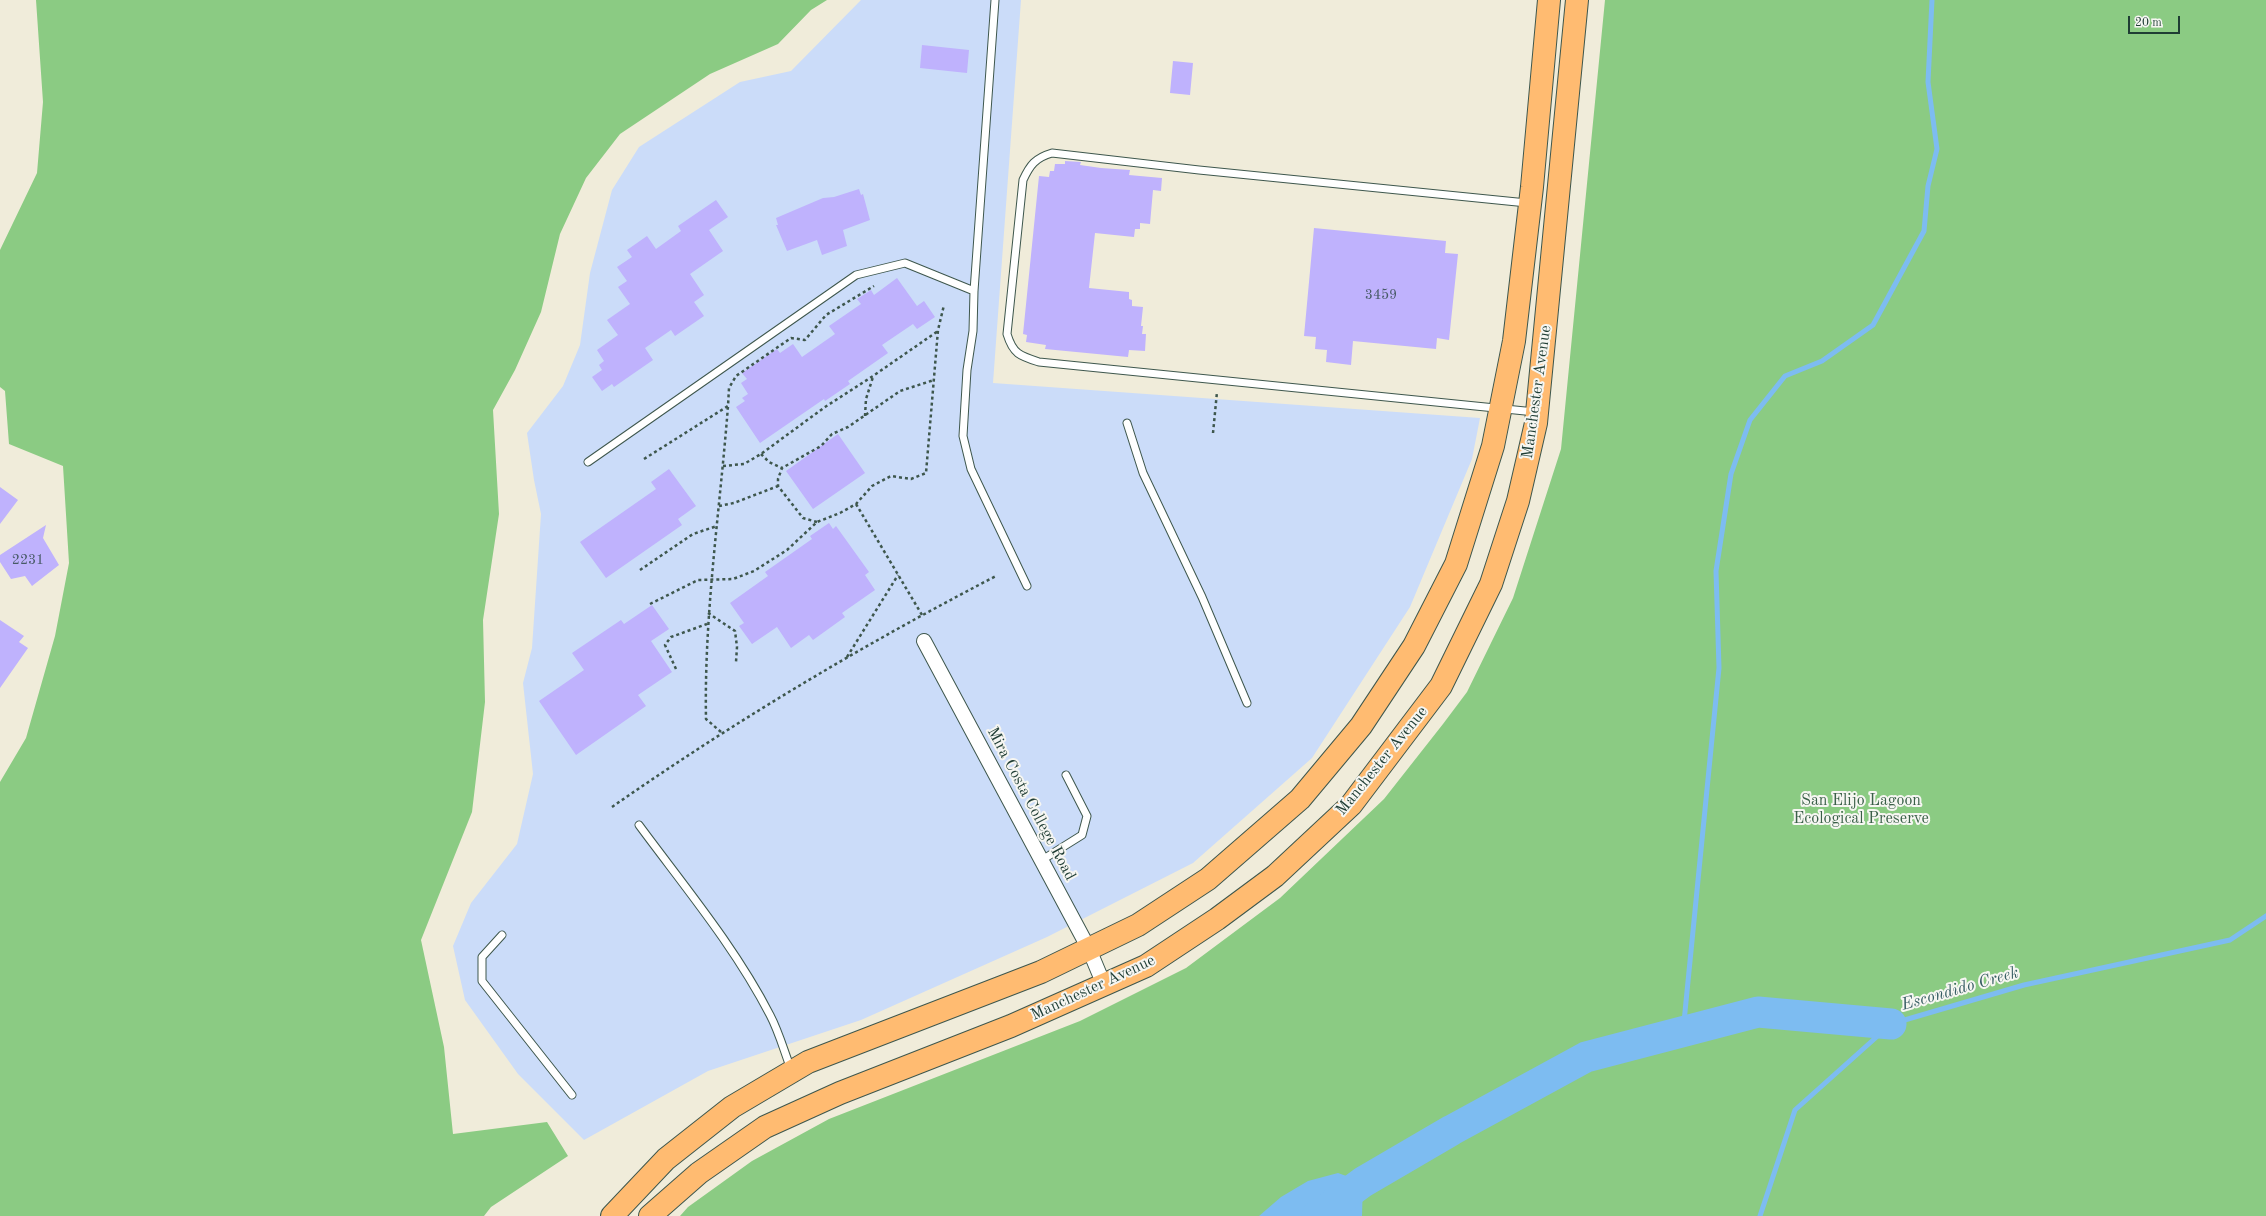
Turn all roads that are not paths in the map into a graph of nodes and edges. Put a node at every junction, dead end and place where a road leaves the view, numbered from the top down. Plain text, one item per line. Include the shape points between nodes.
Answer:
1 (995, 0) edge
2 (1548, 0) edge
3 (1577, 0) edge
4 (1530, 203) junction
5 (974, 291) junction
6 (1501, 408) junction
7 (1537, 412) junction
8 (1127, 423) dead end
9 (588, 462) dead end
10 (1027, 586) dead end
11 (924, 641) dead end
12 (1247, 702) dead end
13 (1066, 775) dead end
14 (639, 825) dead end
15 (1042, 860) junction
16 (502, 935) dead end
17 (1089, 949) junction
18 (1104, 985) junction
19 (792, 1071) junction
20 (572, 1095) dead end
21 (612, 1216) edge
22 (650, 1216) edge

1 - 5 lane
2 - 4 main road, Manchester Avenue
3 - 7 main road, Manchester Avenue
4 - 6 main road, Manchester Avenue via 1514,341
4 - 6 lane via 1052,153 1038,157 1029,166 1023,180 1007,334 1011,347 1021,356 1039,362
5 - 9 lane via 905,263 856,275
5 - 10 lane via 973,331 967,370 963,436 971,468
6 - 7 lane
6 - 17 main road, Manchester Avenue via 1494,446 1456,564 1414,646 1361,726 1300,799 1208,879 1138,925
7 - 18 main road, Manchester Avenue via 1518,501 1491,584 1436,693 1351,805 1275,876 1217,919 1146,966
8 - 12 lane via 1143,473 1202,598
11 - 15 street, Mira Costa College Road
13 - 15 lane via 1088,816 1082,835
14 - 19 lane via 747,975 770,1016
15 - 17 street, Mira Costa College Road
16 - 20 lane via 482,957 482,981
17 - 18 street, Mira Costa College Road
17 - 19 main road, Manchester Avenue via 1041,972 820,1056
18 - 22 main road, Manchester Avenue via 1011,1026 840,1092 765,1126 699,1173
19 - 21 main road, Manchester Avenue via 732,1107 666,1159

